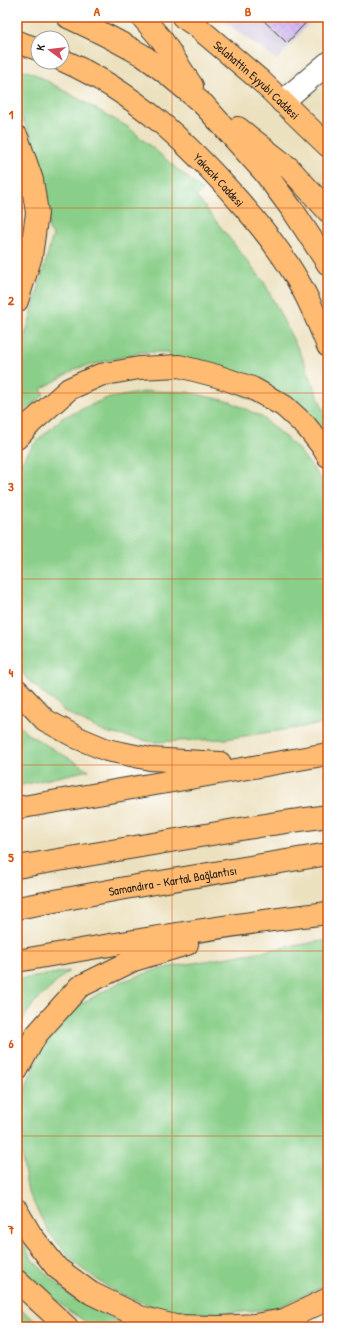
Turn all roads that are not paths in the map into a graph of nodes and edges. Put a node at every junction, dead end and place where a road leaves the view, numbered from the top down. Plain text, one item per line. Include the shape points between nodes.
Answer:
1 (68, 17) edge
2 (142, 17) edge
3 (183, 17) edge
4 (17, 42) edge
5 (30, 46) edge
6 (328, 63) edge
7 (70, 64) edge
8 (282, 102) junction
9 (204, 105) junction
10 (17, 137) edge
11 (328, 146) edge
12 (328, 211) edge
13 (328, 264) edge
14 (17, 301) edge
15 (328, 346) edge
16 (17, 438) edge
17 (328, 456) edge
18 (17, 690) edge
19 (328, 754) edge
20 (283, 761) junction
21 (17, 808) edge
22 (328, 816) edge
23 (328, 854) edge
24 (17, 867) edge
25 (17, 908) edge
26 (328, 913) edge
27 (270, 920) junction
28 (17, 961) edge
29 (17, 1070) edge
30 (17, 1211) edge
31 (17, 1282) edge
32 (328, 1299) edge
33 (68, 1327) edge

1 - 9 main road via 112,37 143,56
2 - 9 main road via 162,40
3 - 8 main road, Selahattin Eyyubi Caddesi via 196,25
4 - 5 main road
6 - 8 lane
7 - 15 main road, Yakacık Caddesi via 101,79 142,106 181,139 223,183 284,258 302,288
8 - 11 main road, Selahattin Eyyubi Caddesi
9 - 12 main road via 246,133 289,168
9 - 13 main road via 266,173
10 - 14 main road via 32,180 37,213 31,256
16 - 17 main road via 68,389 100,375 139,368 180,366 252,388 284,406 306,426
18 - 20 main road via 45,720 107,750 150,759 213,763
19 - 20 main road
20 - 21 main road
22 - 24 main road
23 - 25 main road, Samandıra - Kartal Bağlantısı
26 - 27 main road
27 - 28 main road
27 - 29 main road via 134,960 79,987 36,1035
30 - 32 main road via 31,1236 57,1268 91,1293 140,1317 175,1326 255,1325 284,1320
31 - 33 main road

